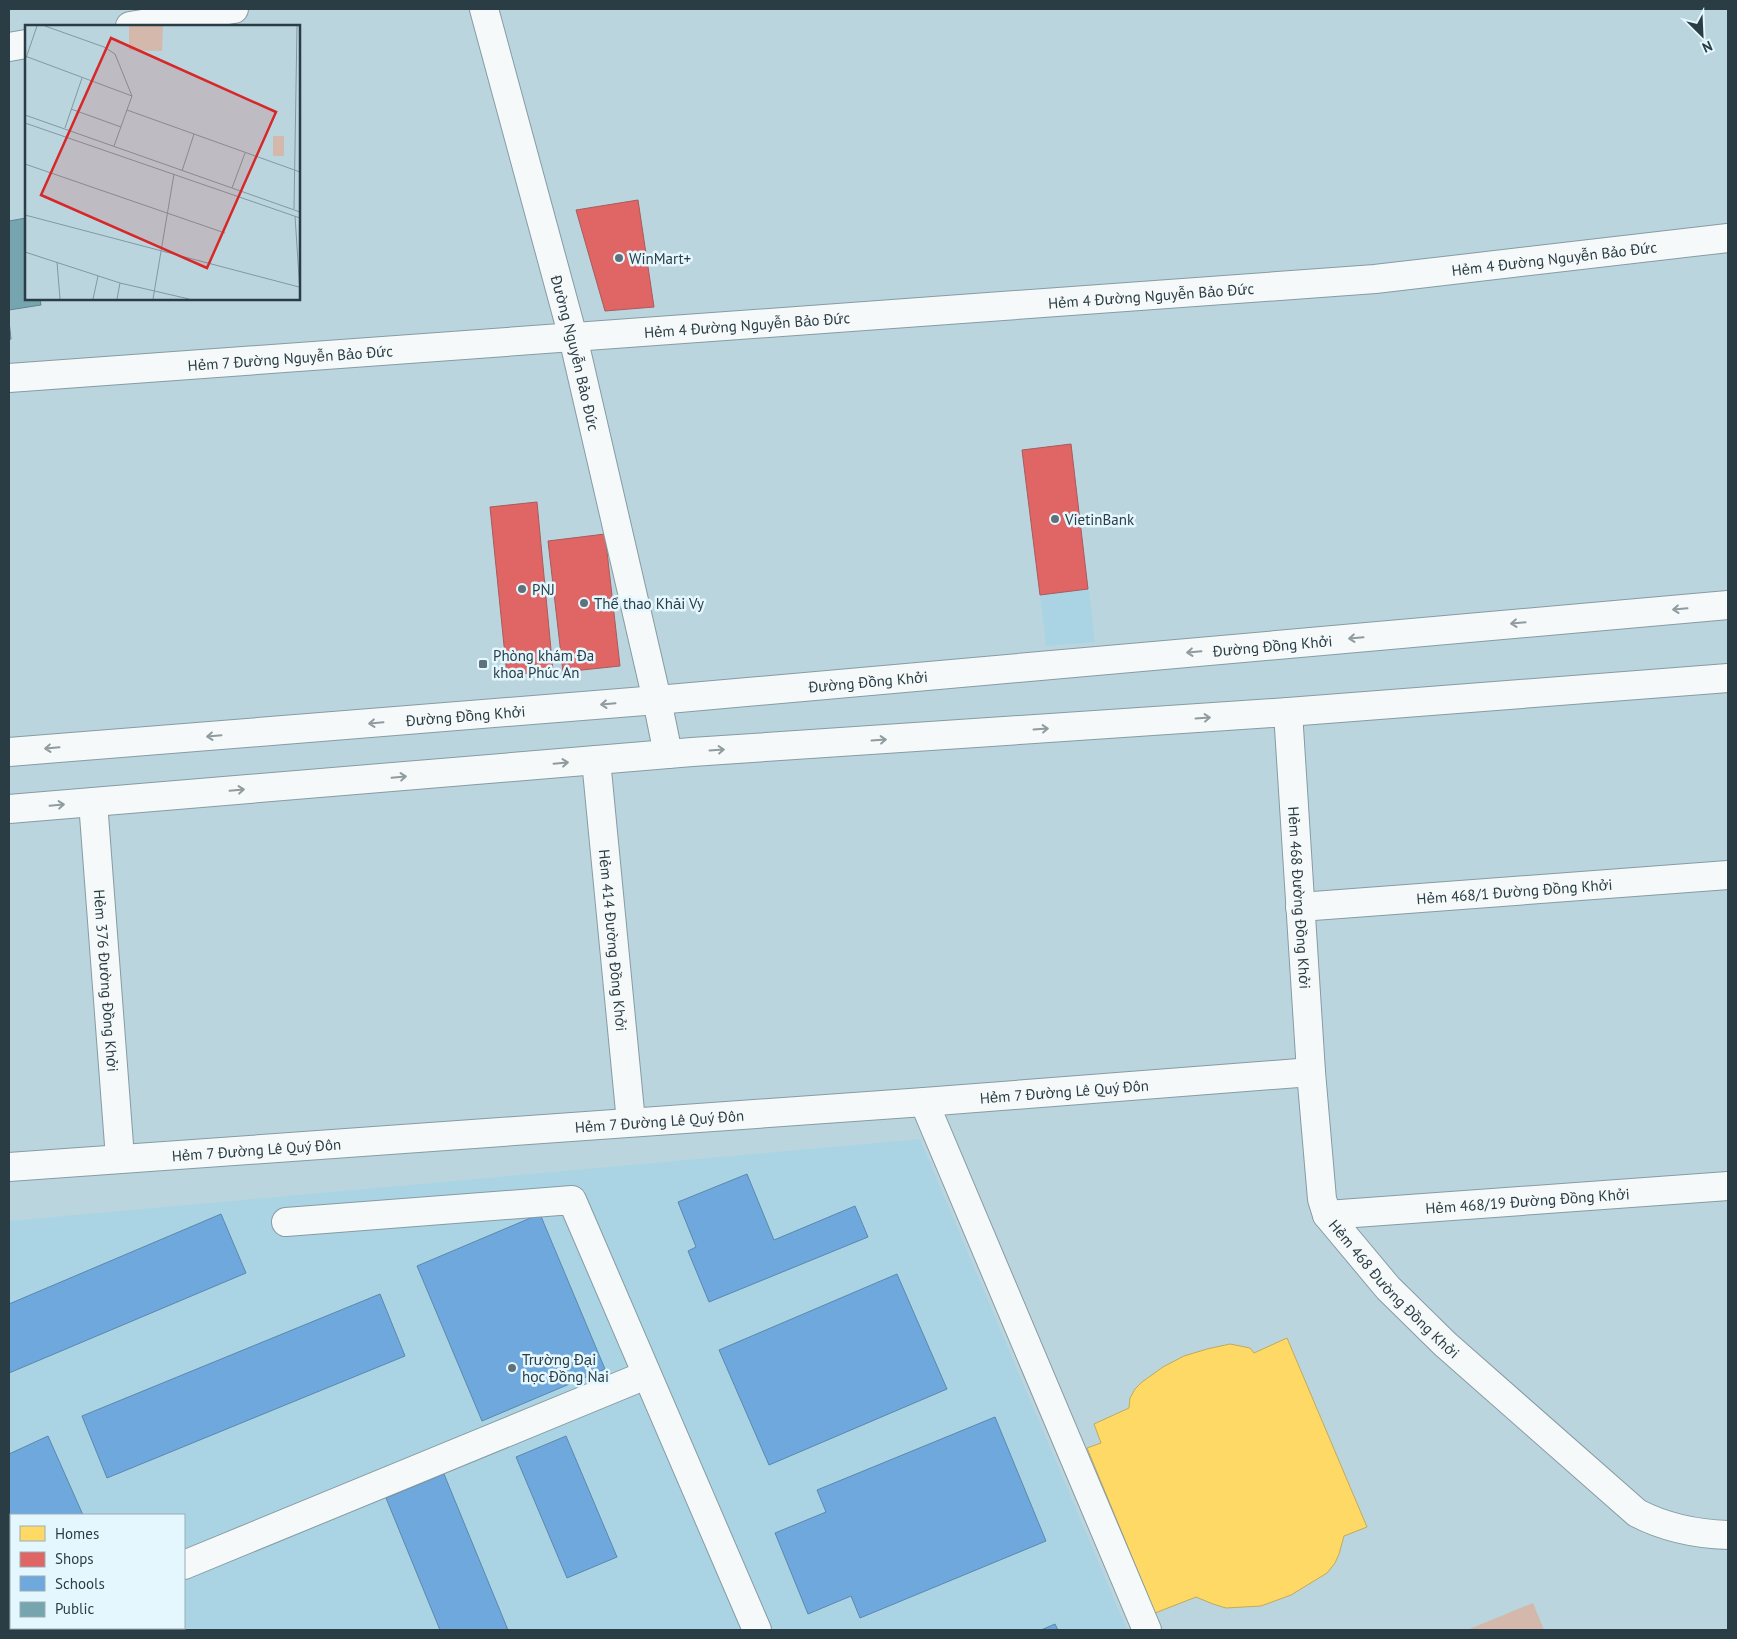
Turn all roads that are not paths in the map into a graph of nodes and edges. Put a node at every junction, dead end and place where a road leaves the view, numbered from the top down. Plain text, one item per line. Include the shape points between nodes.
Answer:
1 (234, 9) edge
2 (484, 9) edge
3 (136, 25) edge
4 (25, 44) edge
5 (9, 47) edge
6 (1728, 238) edge
7 (573, 337) junction
8 (9, 378) edge
9 (1728, 605) edge
10 (1728, 678) edge
11 (657, 700) junction
12 (1288, 712) junction
13 (9, 752) edge
14 (668, 754) junction
15 (596, 760) junction
16 (93, 802) junction
17 (9, 809) edge
18 (1728, 875) edge
19 (1300, 907) junction
20 (1311, 1072) junction
21 (924, 1102) junction
22 (631, 1122) junction
23 (120, 1158) junction
24 (9, 1166) edge
25 (1728, 1186) edge
26 (1327, 1215) junction
27 (286, 1222) dead end
28 (646, 1375) junction
29 (1728, 1535) edge
30 (185, 1565) edge
31 (757, 1630) edge
32 (1147, 1630) edge

1 - 3 street
2 - 7 street, Đường Nguyễn Bảo Đức
4 - 5 street
6 - 7 street, Hẻm 4 Đường Nguyễn Bảo Đức via 1375,279
7 - 8 street, Hẻm 7 Đường Nguyễn Bảo Đức
7 - 11 street, Đường Nguyễn Bảo Đức
9 -> 11 street, Đường Đồng Khởi
10 - 12 street
11 -> 13 street, Đường Đồng Khởi
11 - 14 street, Đường Nguyễn Bảo Đức
14 -> 12 street
12 - 19 street, Hẻm 468 Đường Đồng Khởi
14 - 15 street
16 -> 15 street
15 - 22 street, Hẻm 414 Đường Đồng Khởi
17 -> 16 street
16 - 23 street, Hẻm 376 Đường Đồng Khởi
18 - 19 street, Hẻm 468/1 Đường Đồng Khởi
19 - 20 street, Hẻm 468 Đường Đồng Khởi
20 - 21 street, Hẻm 7 Đường Lê Quý Đôn
20 - 26 street, Hẻm 468 Đường Đồng Khởi via 1322,1199
21 - 22 street, Hẻm 7 Đường Lê Quý Đôn
21 - 32 street
22 - 23 street, Hẻm 7 Đường Lê Quý Đôn
23 - 24 street, Hẻm 7 Đường Lê Quý Đôn
25 - 26 street, Hẻm 468/19 Đường Đồng Khởi
26 - 29 street, Hẻm 468 Đường Đồng Khởi via 1388,1288 1445,1344 1637,1514 1655,1523 1685,1530
27 - 28 street via 572,1200
28 - 30 street
28 - 31 street

